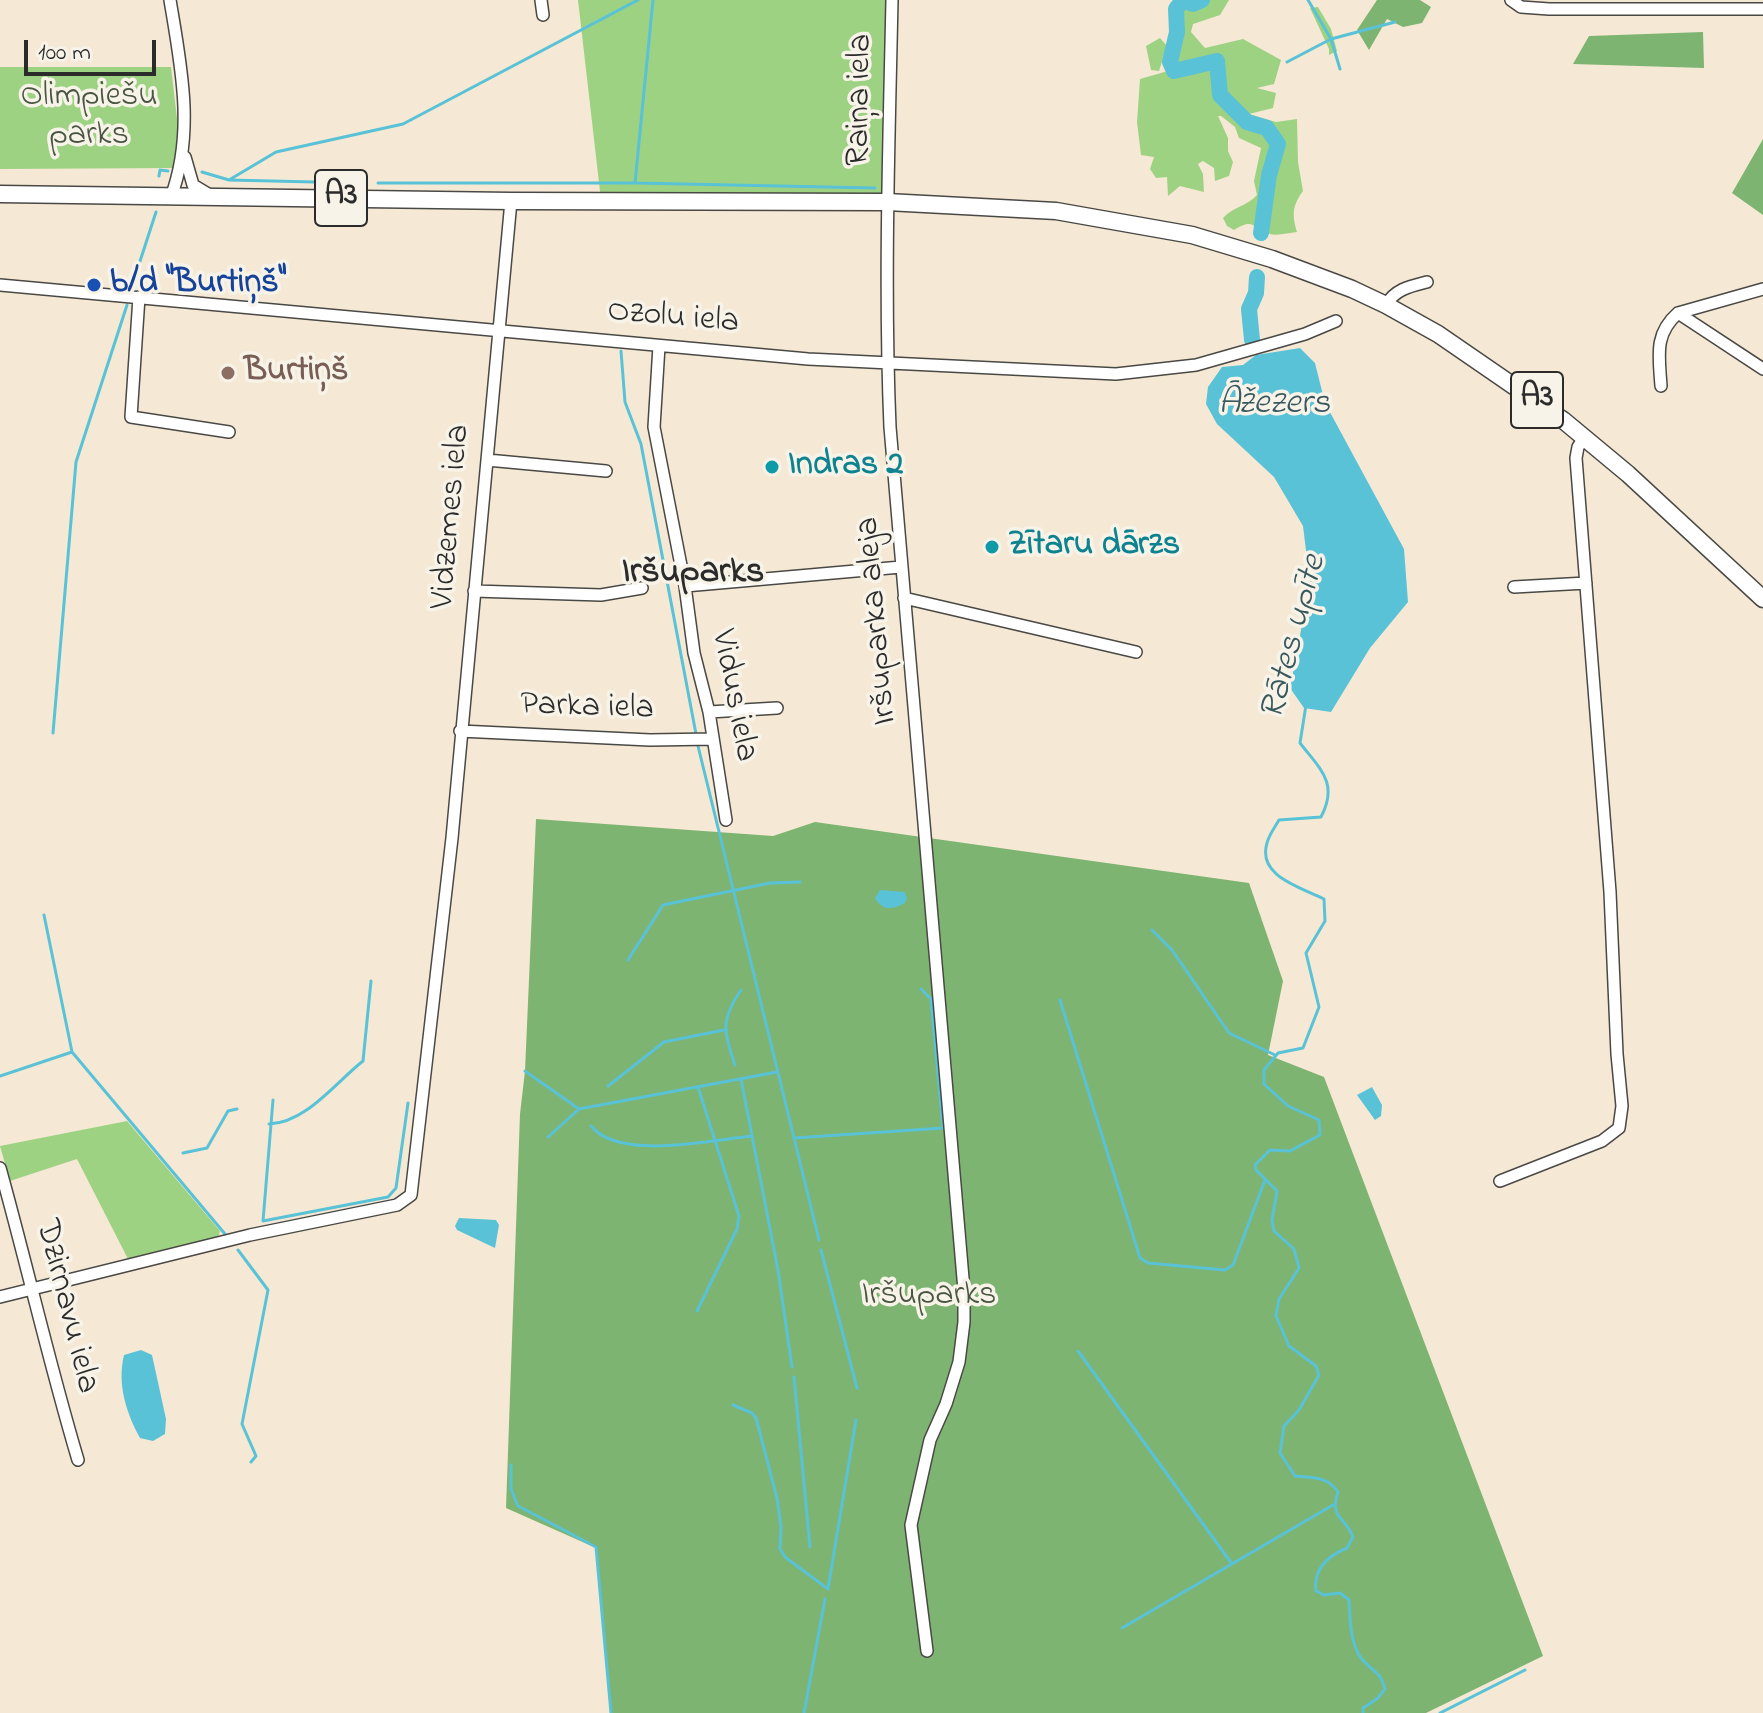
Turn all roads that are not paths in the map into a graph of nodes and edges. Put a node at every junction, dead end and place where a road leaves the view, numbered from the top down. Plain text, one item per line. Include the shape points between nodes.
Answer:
1 (170, 0) edge
2 (541, 0) edge
3 (892, 0) edge
4 (1511, 0) edge
5 (1712, 4) edge
6 (1763, 9) edge
7 (543, 15) dead end
8 (184, 153) junction
9 (0, 194) edge
10 (171, 197) junction
11 (213, 197) junction
12 (511, 201) junction
13 (887, 202) junction
14 (1427, 282) dead end
15 (0, 285) edge
16 (1763, 289) edge
17 (139, 297) junction
18 (1386, 305) junction
19 (1678, 313) junction
20 (1336, 321) dead end
21 (500, 333) junction
22 (659, 346) junction
23 (887, 364) junction
24 (1763, 369) edge
25 (1661, 386) dead end
26 (229, 432) dead end
27 (1584, 438) junction
28 (487, 460) junction
29 (606, 471) dead end
30 (901, 567) junction
31 (1586, 583) junction
32 (685, 586) junction
33 (1514, 587) dead end
34 (642, 588) dead end
35 (474, 591) junction
36 (904, 598) junction
37 (1763, 599) edge
38 (1136, 652) dead end
39 (777, 708) dead end
40 (709, 712) junction
41 (460, 731) junction
42 (713, 739) junction
43 (726, 820) dead end
44 (0, 1168) edge
45 (1500, 1181) dead end
46 (30, 1291) junction
47 (0, 1297) edge
48 (78, 1460) dead end
49 (927, 1651) dead end

1 - 8 street via 184,100
2 - 7 street
3 - 13 street, Raiņa iela
4 - 5 street via 1521,7 1549,9
5 - 6 street
8 - 10 street
8 - 11 street via 193,185
9 - 10 highway, A3
10 - 11 highway, A3
11 - 12 highway, A3
12 - 13 highway, A3
12 - 21 street, Vidzemes iela
13 - 18 highway, A3 via 1056,211 1192,235 1264,256
13 - 23 street, Iršuparka aleja
14 - 18 street via 1406,287
15 - 17 street, Ozolu iela
16 - 19 street
17 - 21 street, Ozolu iela
17 - 26 street via 131,417
18 - 27 highway, A3 via 1521,389
19 - 24 street
19 - 25 street via 1658,345
20 - 23 street, Ozolu iela via 1196,365 1116,374
21 - 22 street, Ozolu iela
21 - 28 street, Vidzemes iela
22 - 23 street, Ozolu iela
22 - 32 street, Vidus iela via 654,427
23 - 30 street, Iršuparka aleja
27 - 31 street via 1576,458
27 - 37 highway, A3
28 - 29 street
28 - 35 street, Vidzemes iela
30 - 32 street
30 - 36 street, Iršuparka aleja
31 - 33 street
31 - 45 street via 1610,892 1619,1128 1602,1141
32 - 40 street, Vidus iela
34 - 35 street via 601,595
35 - 41 street, Vidzemes iela
36 - 38 street
36 - 49 street, Iršuparka aleja via 964,1290 959,1362 930,1440 911,1525
39 - 40 street
40 - 42 street, Vidus iela
41 - 42 street, Parka iela
41 - 46 street, Vidzemes iela via 411,1195 397,1205 250,1235
42 - 43 street, Vidus iela
44 - 46 street, Dzirnavu iela
46 - 47 street, Vidzemes iela
46 - 48 street, Dzirnavu iela

